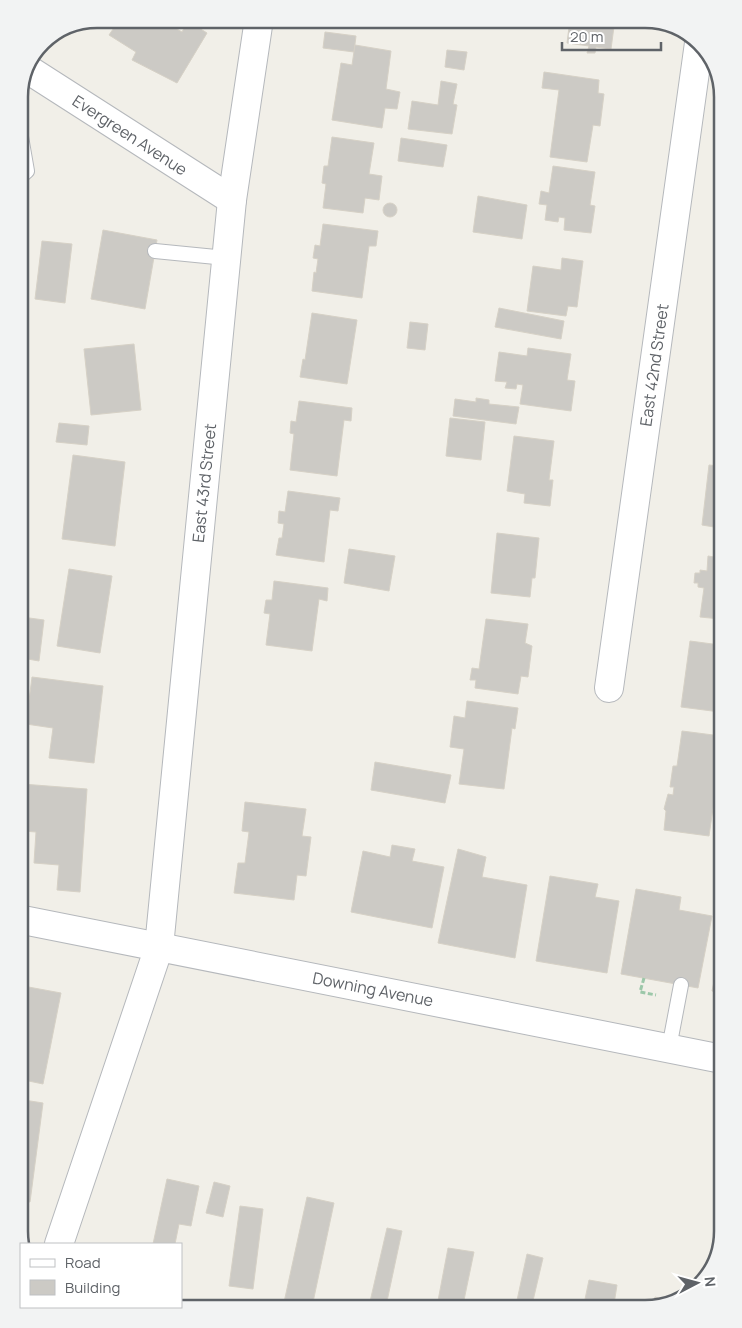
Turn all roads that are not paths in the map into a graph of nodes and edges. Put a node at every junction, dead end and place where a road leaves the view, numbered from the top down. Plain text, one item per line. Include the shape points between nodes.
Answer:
1 (258, 28) edge
2 (698, 52) edge
3 (32, 72) edge
4 (232, 200) junction
5 (155, 251) dead end
6 (226, 258) junction
7 (608, 688) dead end
8 (28, 921) edge
9 (159, 947) junction
10 (682, 985) dead end
11 (669, 1048) junction
12 (714, 1057) edge
13 (58, 1243) edge

1 - 4 street, East 43rd Street
2 - 7 street, East 42nd Street
3 - 4 street, Evergreen Avenue
4 - 6 street, East 43rd Street
5 - 6 lane
6 - 9 street, East 43rd Street
8 - 9 street, Downing Avenue
9 - 11 street, Downing Avenue
9 - 13 street, East 43rd Street
10 - 11 lane
11 - 12 street, Downing Avenue

